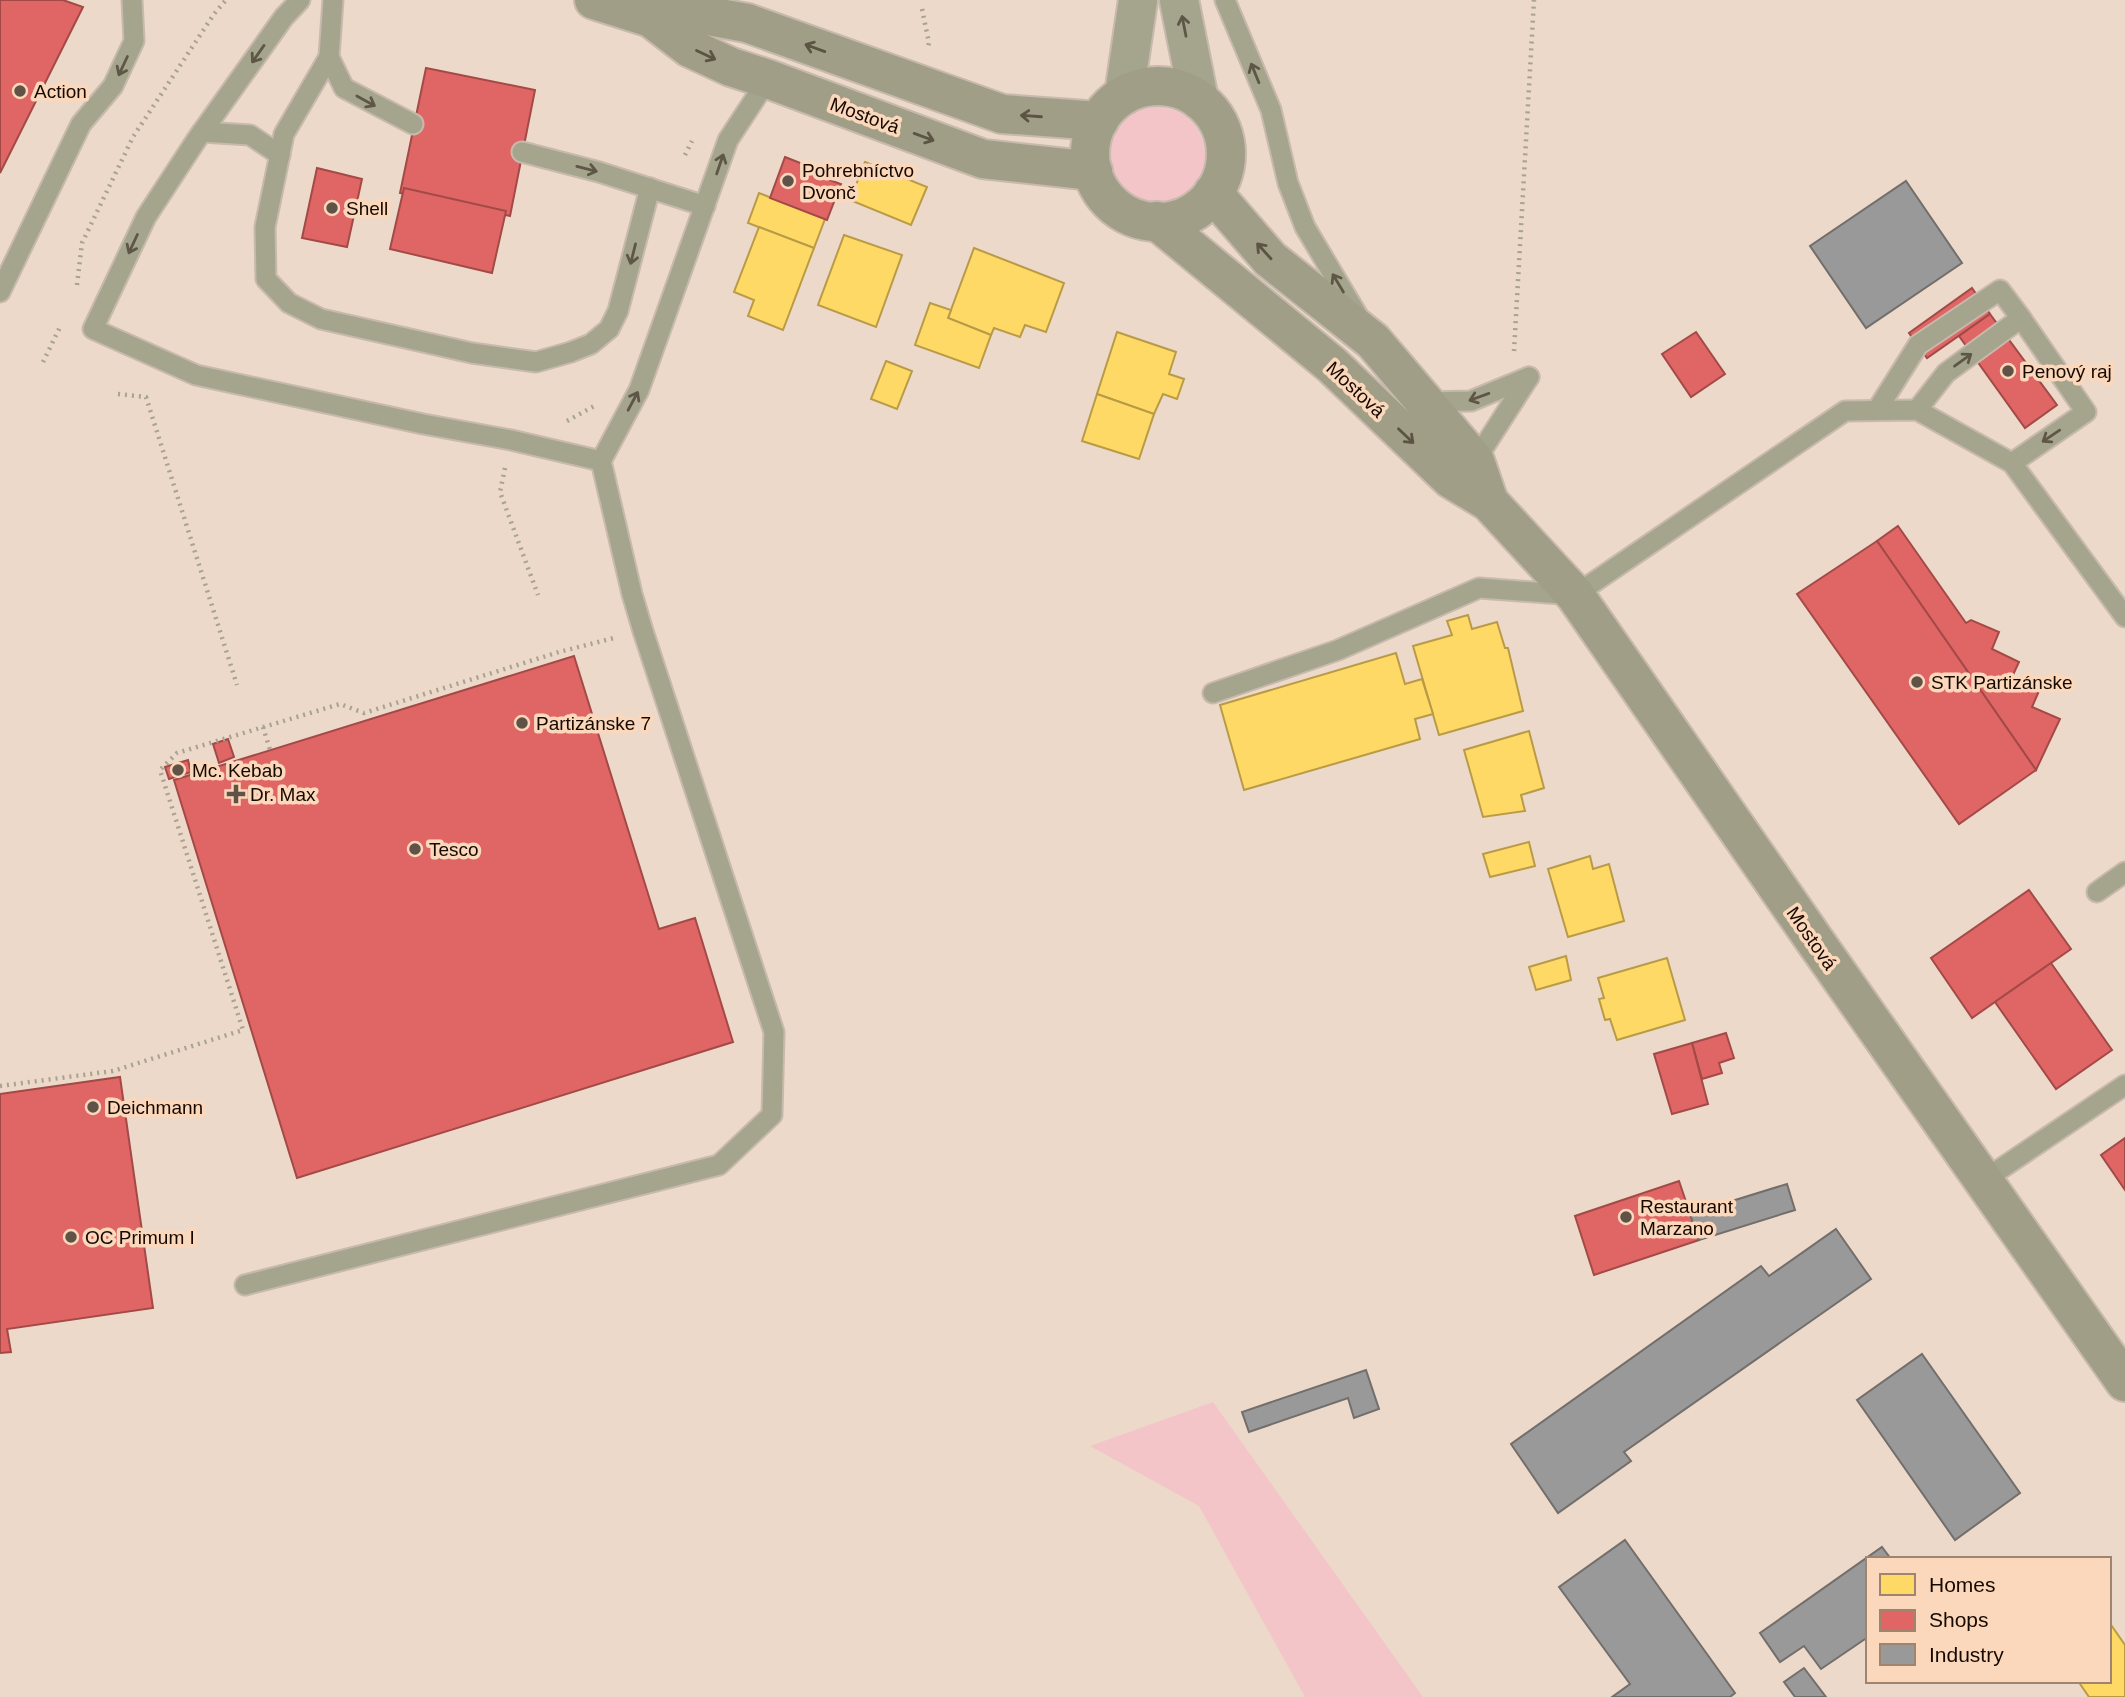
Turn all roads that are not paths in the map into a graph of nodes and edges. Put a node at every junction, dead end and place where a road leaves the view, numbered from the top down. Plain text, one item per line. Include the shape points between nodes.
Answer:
1 (132, 0) edge
2 (300, 0) edge
3 (333, 0) edge
4 (593, 0) edge
5 (1138, 0) edge
6 (1179, 0) edge
7 (1225, 0) edge
8 (651, 18) junction
9 (329, 57) junction
10 (768, 79) junction
11 (1199, 100) junction
12 (1111, 108) junction
13 (413, 124) dead end
14 (202, 132) junction
15 (522, 152) dead end
16 (280, 155) junction
17 (1093, 171) junction
18 (650, 188) junction
19 (1213, 193) junction
20 (705, 206) junction
21 (1157, 221) junction
22 (0, 292) edge
23 (2021, 318) junction
24 (1373, 341) junction
25 (1426, 402) junction
26 (1877, 410) junction
27 (1917, 410) junction
28 (601, 461) junction
29 (1475, 461) junction
30 (2012, 463) junction
31 (1489, 502) junction
32 (1575, 595) junction
33 (2125, 617) edge
34 (1213, 693) dead end
35 (2125, 872) edge
36 (2097, 892) dead end
37 (2125, 1085) edge
38 (1984, 1180) junction
39 (245, 1284) dead end
40 (2125, 1382) edge

1 -> 22 lane via 134,41 113,86 81,124
2 -> 14 lane
3 - 9 lane
4 - 8 main road, Mostová
5 - 12 street
11 -> 6 street
24 -> 7 lane via 1305,227 1288,183 1271,110
8 -> 10 main road, Mostová via 690,48
12 -> 8 main road, Mostová via 1002,114 747,23 698,14
9 -> 13 lane via 344,88
9 - 16 lane via 284,134
10 -> 17 main road, Mostová via 983,159
20 -> 10 lane via 728,140
11 - 12 main road via 1162,86 1136,90
11 - 19 main road via 1216,119 1225,143 1224,169
12 - 17 main road via 1091,145
14 - 16 lane via 250,135
14 -> 28 lane via 146,217 93,329 197,375
15 -> 18 lane
18 -> 16 lane via 618,311 609,329 592,344 536,362 472,353 321,319 289,303 266,279 265,226
17 - 21 main road via 1105,195 1119,209
18 - 20 lane
19 - 21 main road via 1189,214
24 -> 19 main road, Mostová via 1270,259
28 -> 20 lane via 639,390
21 -> 31 main road, Mostová via 1332,365 1451,479
23 - 26 lane via 2000,290 1981,301 1918,345
27 -> 23 lane via 1946,373
23 -> 30 lane via 2086,412
24 - 25 main road, Mostová
25 - 29 main road, Mostová
29 -> 25 lane via 1529,377 1471,401
26 - 27 lane
26 - 32 lane via 1845,411
27 - 30 lane
28 - 39 lane via 643,631 774,1032 772,1115 719,1166
29 - 31 main road, Mostová
30 - 33 lane
31 - 32 main road, Mostová
32 - 34 lane via 1479,588 1338,650
32 - 38 main road, Mostová
35 - 36 lane
37 - 38 lane
38 - 40 main road, Mostová

